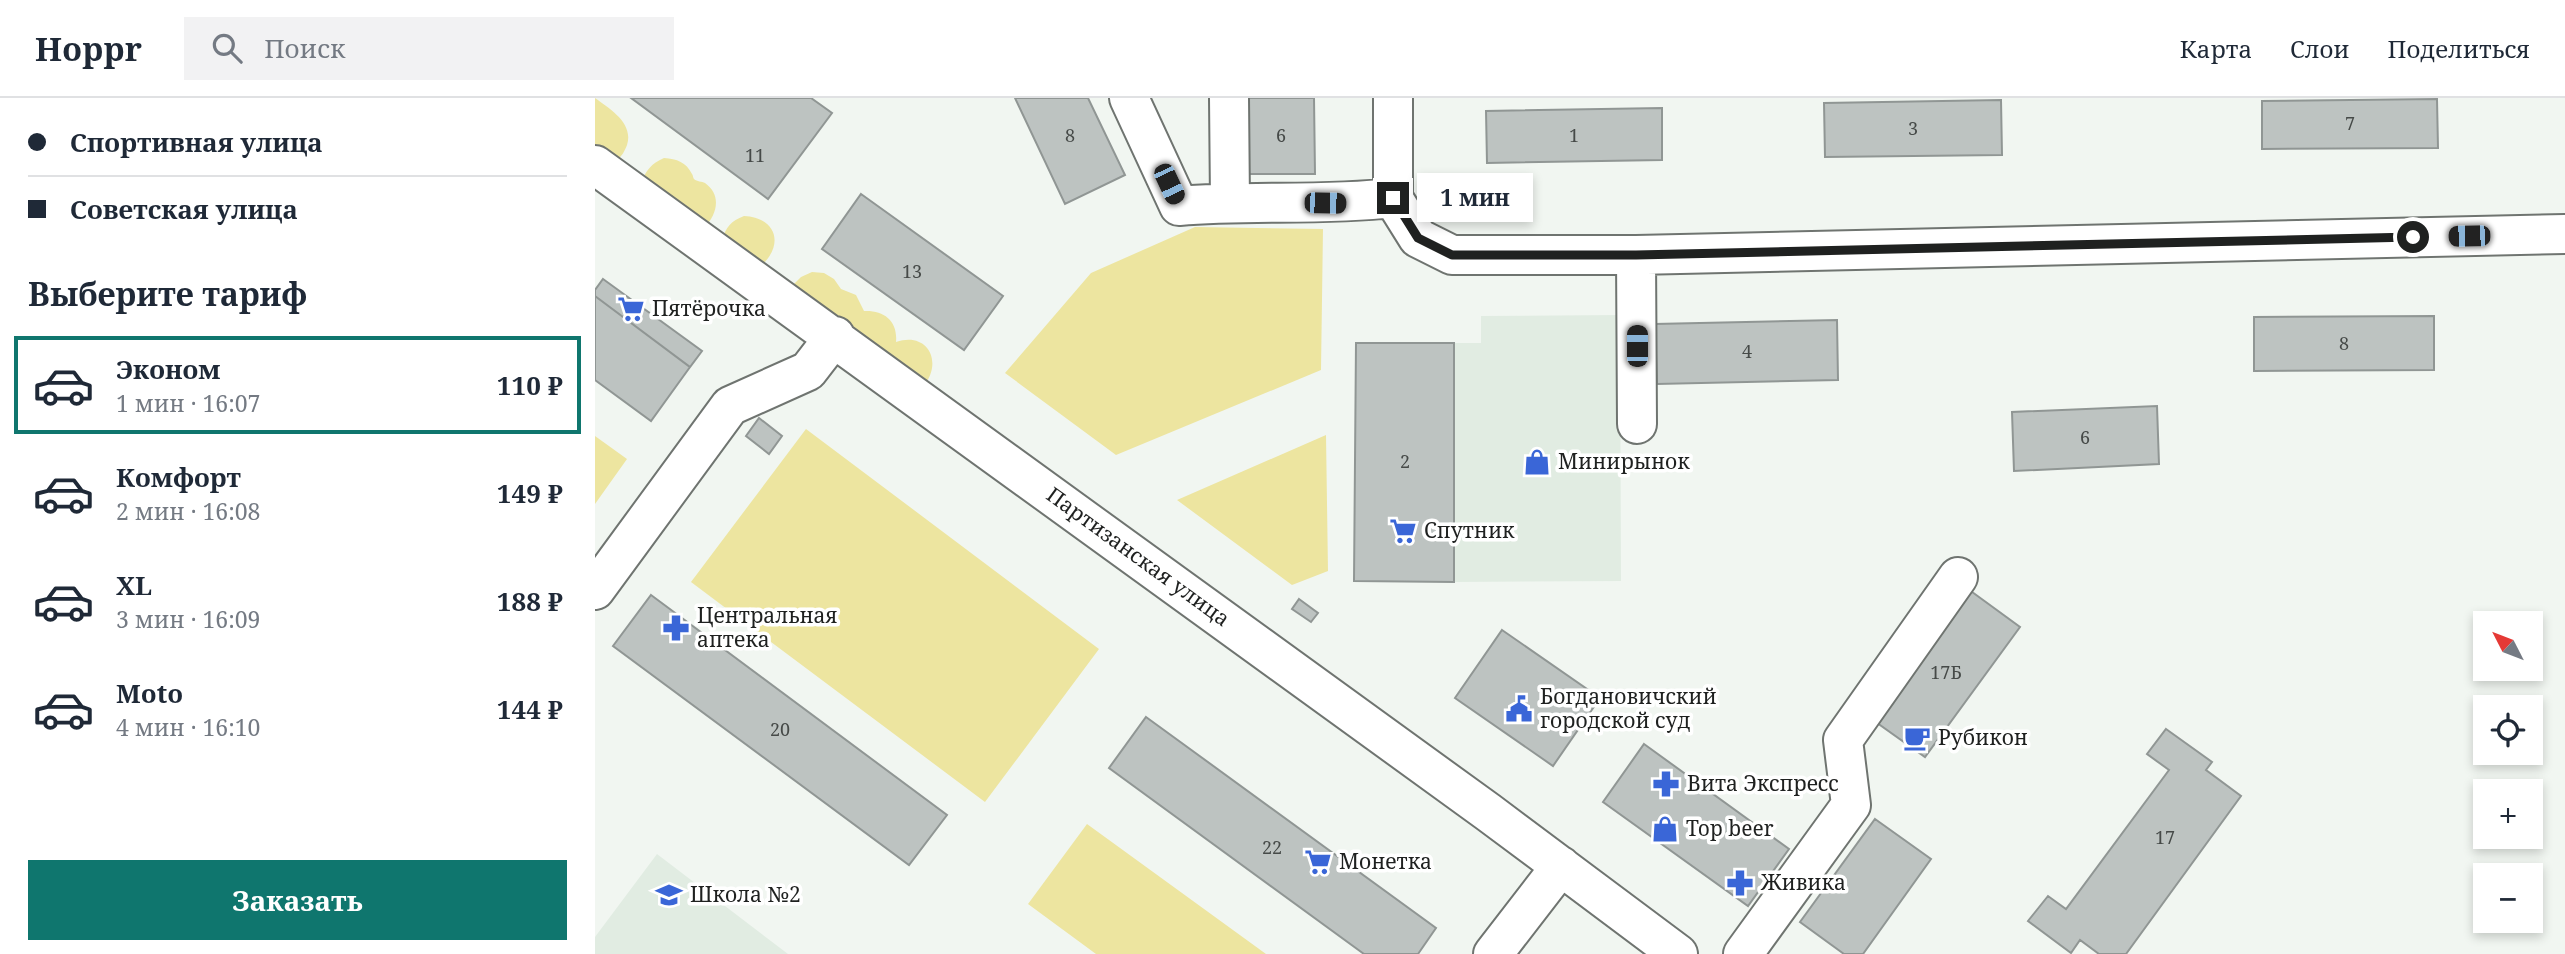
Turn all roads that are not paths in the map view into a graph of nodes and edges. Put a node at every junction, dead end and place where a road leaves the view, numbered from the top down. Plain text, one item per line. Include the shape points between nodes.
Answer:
1 (1129, 98) edge
2 (1229, 98) edge
3 (1393, 98) edge
4 (595, 165) edge
5 (1393, 198) junction
6 (1230, 202) junction
7 (2565, 234) edge
8 (1636, 255) junction
9 (835, 336) junction
10 (1637, 424) dead end
11 (599, 577) edge
12 (1958, 577) dead end
13 (1561, 866) junction
14 (1493, 954) edge
15 (1677, 954) edge
16 (1743, 954) edge

1 - 6 street via 1179,206
2 - 6 street
3 - 5 street
4 - 9 street, Партизанская улица
5 - 6 street via 1348,203
5 - 8 street via 1418,238 1452,255
7 - 8 street
8 - 10 street
9 - 11 street via 809,370 730,406
9 - 13 street, Партизанская улица
12 - 16 street via 1843,740 1851,805
13 - 14 street
13 - 15 street, Партизанская улица

